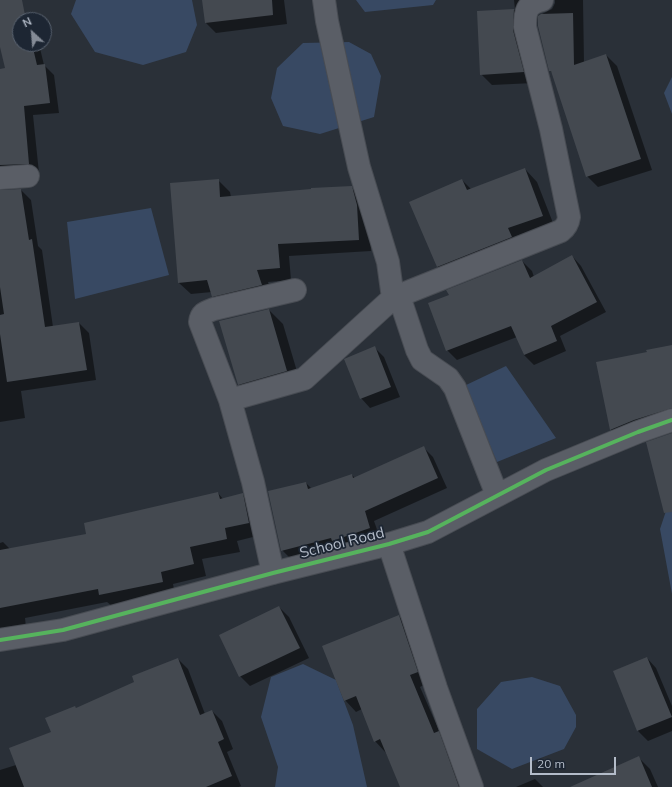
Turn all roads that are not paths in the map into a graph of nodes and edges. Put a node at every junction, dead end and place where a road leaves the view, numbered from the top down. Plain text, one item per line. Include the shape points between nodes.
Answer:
1 (324, 0) edge
2 (542, 0) edge
3 (28, 176) dead end
4 (0, 178) edge
5 (295, 290) dead end
6 (396, 297) junction
7 (230, 400) junction
8 (672, 420) edge
9 (497, 496) junction
10 (389, 544) junction
11 (273, 573) junction
12 (0, 640) edge
13 (472, 787) edge

1 - 6 street via 326,21 359,167
2 - 6 street via 534,2 528,8 525,27 540,82 569,217 566,227
3 - 4 street
5 - 7 street via 214,309 205,312 201,317 202,329
6 - 7 street via 304,379
6 - 9 street via 422,360 448,378 455,388
7 - 11 street via 253,482
8 - 9 street, School Road via 546,470
9 - 10 street, School Road via 428,532
10 - 11 street, School Road
10 - 13 street via 436,688
11 - 12 street, School Road via 63,630

